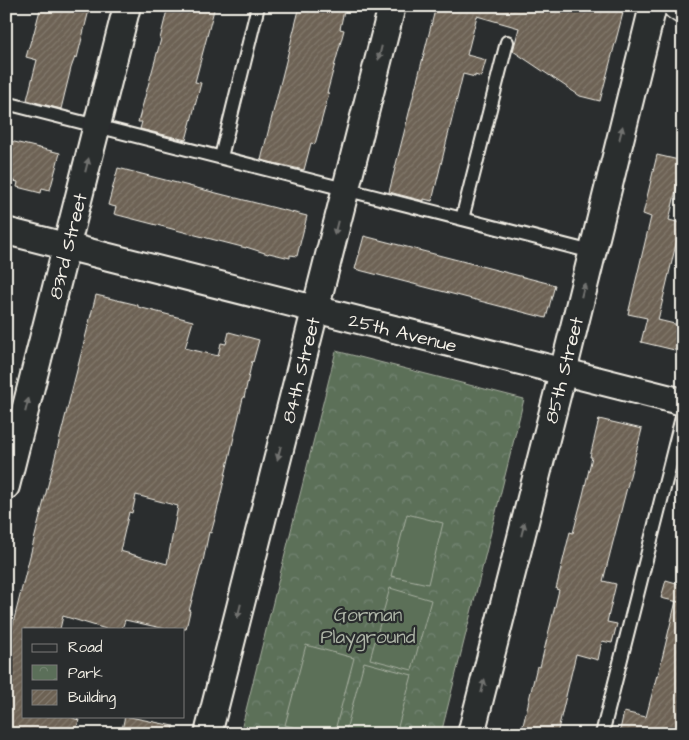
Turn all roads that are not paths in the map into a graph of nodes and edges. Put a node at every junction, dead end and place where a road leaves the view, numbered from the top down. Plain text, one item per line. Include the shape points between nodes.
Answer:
1 (127, 6) edge
2 (258, 6) edge
3 (392, 6) edge
4 (653, 6) edge
5 (677, 6) edge
6 (683, 10) edge
7 (507, 42) dead end
8 (6, 103) edge
9 (97, 126) junction
10 (221, 158) junction
11 (346, 190) junction
12 (462, 219) junction
13 (6, 230) edge
14 (67, 246) junction
15 (592, 252) junction
16 (315, 310) junction
17 (562, 372) junction
18 (683, 402) edge
19 (683, 413) edge
20 (6, 486) edge
21 (208, 734) edge
22 (472, 734) edge
23 (602, 734) edge

1 - 9 street, 83rd Street
2 - 10 lane
3 -> 11 street, 84th Street
15 -> 4 street, 85th Street
5 - 6 main road
7 - 12 lane
8 - 9 lane
9 - 10 lane
14 -> 9 street, 83rd Street
10 - 11 lane
11 - 12 lane
11 -> 16 street, 84th Street
12 - 15 lane
13 - 14 street, 25th Avenue
14 - 16 street, 25th Avenue
20 -> 14 street, 83rd Street
17 -> 15 street, 85th Street
16 - 17 street, 25th Avenue
16 -> 21 street, 84th Street
17 - 18 street, 25th Avenue
22 -> 17 street, 85th Street
19 - 23 lane

